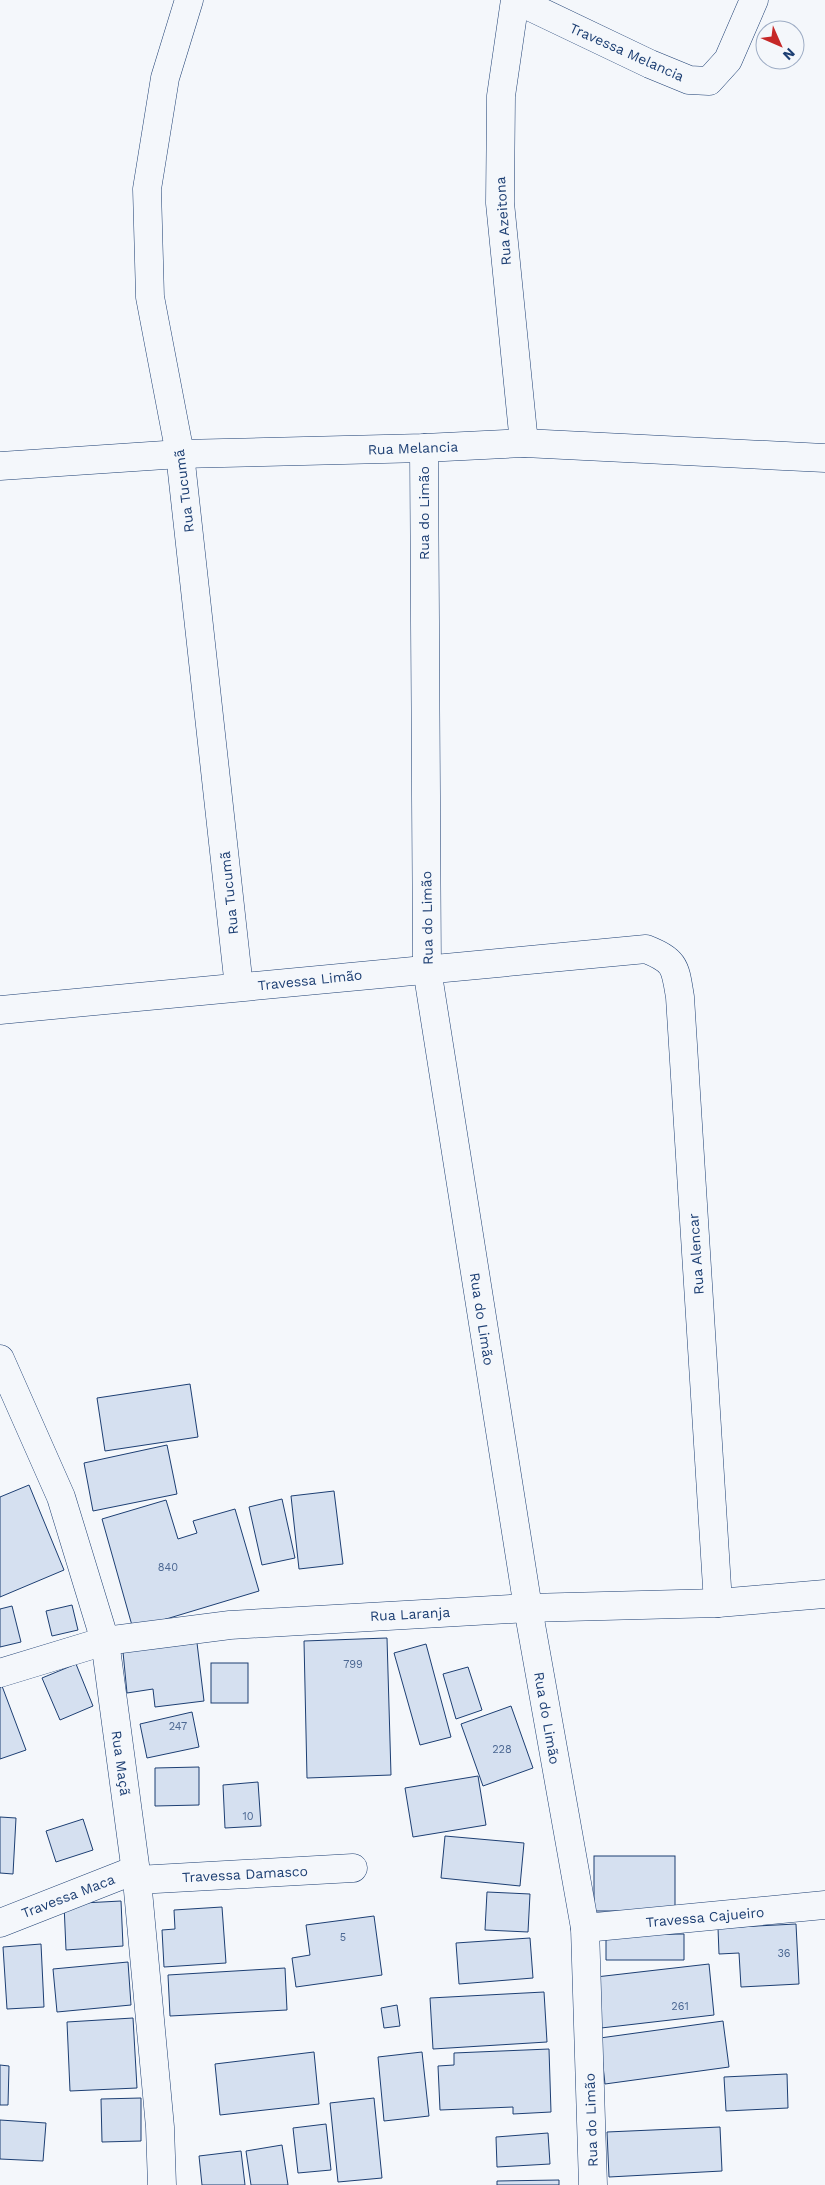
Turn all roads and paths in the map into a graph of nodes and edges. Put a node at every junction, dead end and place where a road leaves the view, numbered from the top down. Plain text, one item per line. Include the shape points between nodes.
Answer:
1 (189, 0) edge
2 (516, 0) edge
3 (754, 0) edge
4 (524, 442) junction
5 (424, 448) junction
6 (180, 454) junction
7 (825, 458) edge
8 (0, 466) edge
9 (620, 952) joint
10 (427, 969) junction
11 (239, 987) junction
12 (0, 1010) edge
13 (0, 1360) edge
14 (825, 1594) edge
15 (718, 1603) junction
16 (528, 1608) junction
17 (104, 1641) junction
18 (0, 1673) edge
19 (353, 1868) dead end
20 (136, 1875) junction
21 (825, 1905) edge
22 (0, 1923) edge
23 (585, 1928) junction
24 (162, 2185) edge
25 (593, 2185) edge

1 - 6 street, Rua Tucumã via 164,78 147,189 150,297
2 - 3 street, Travessa Melancia via 650,64 689,80 709,81 728,60
2 - 4 street, Rua Azeitona via 501,96 500,203
4 - 5 street, Rua Melancia
4 - 7 street, Rua Melancia
5 - 6 street, Rua Melancia
5 - 10 street, Rua do Limão
6 - 8 street, Rua Melancia
6 - 11 street, Rua Tucumã
9 - 10 street, Travessa Limão
9 - 15 street, Rua Alencar via 646,949 665,957 676,969
10 - 11 street, Travessa Limão
10 - 16 street, Rua do Limão
11 - 12 street, Travessa Limão
13 - 17 street, Rua Maçã via 61,1497
14 - 15 street, Rua Laranja
15 - 16 street, Rua Laranja
16 - 17 street, Rua Laranja via 230,1625
16 - 23 street, Rua do Limão
17 - 18 street, Rua Laranja
17 - 20 street, Rua Maçã
19 - 20 street, Travessa Damasco
20 - 22 street, Travessa Maca
20 - 24 street, Rua Maçã via 160,2127
21 - 23 street, Travessa Cajueiro
23 - 25 street, Rua do Limão

